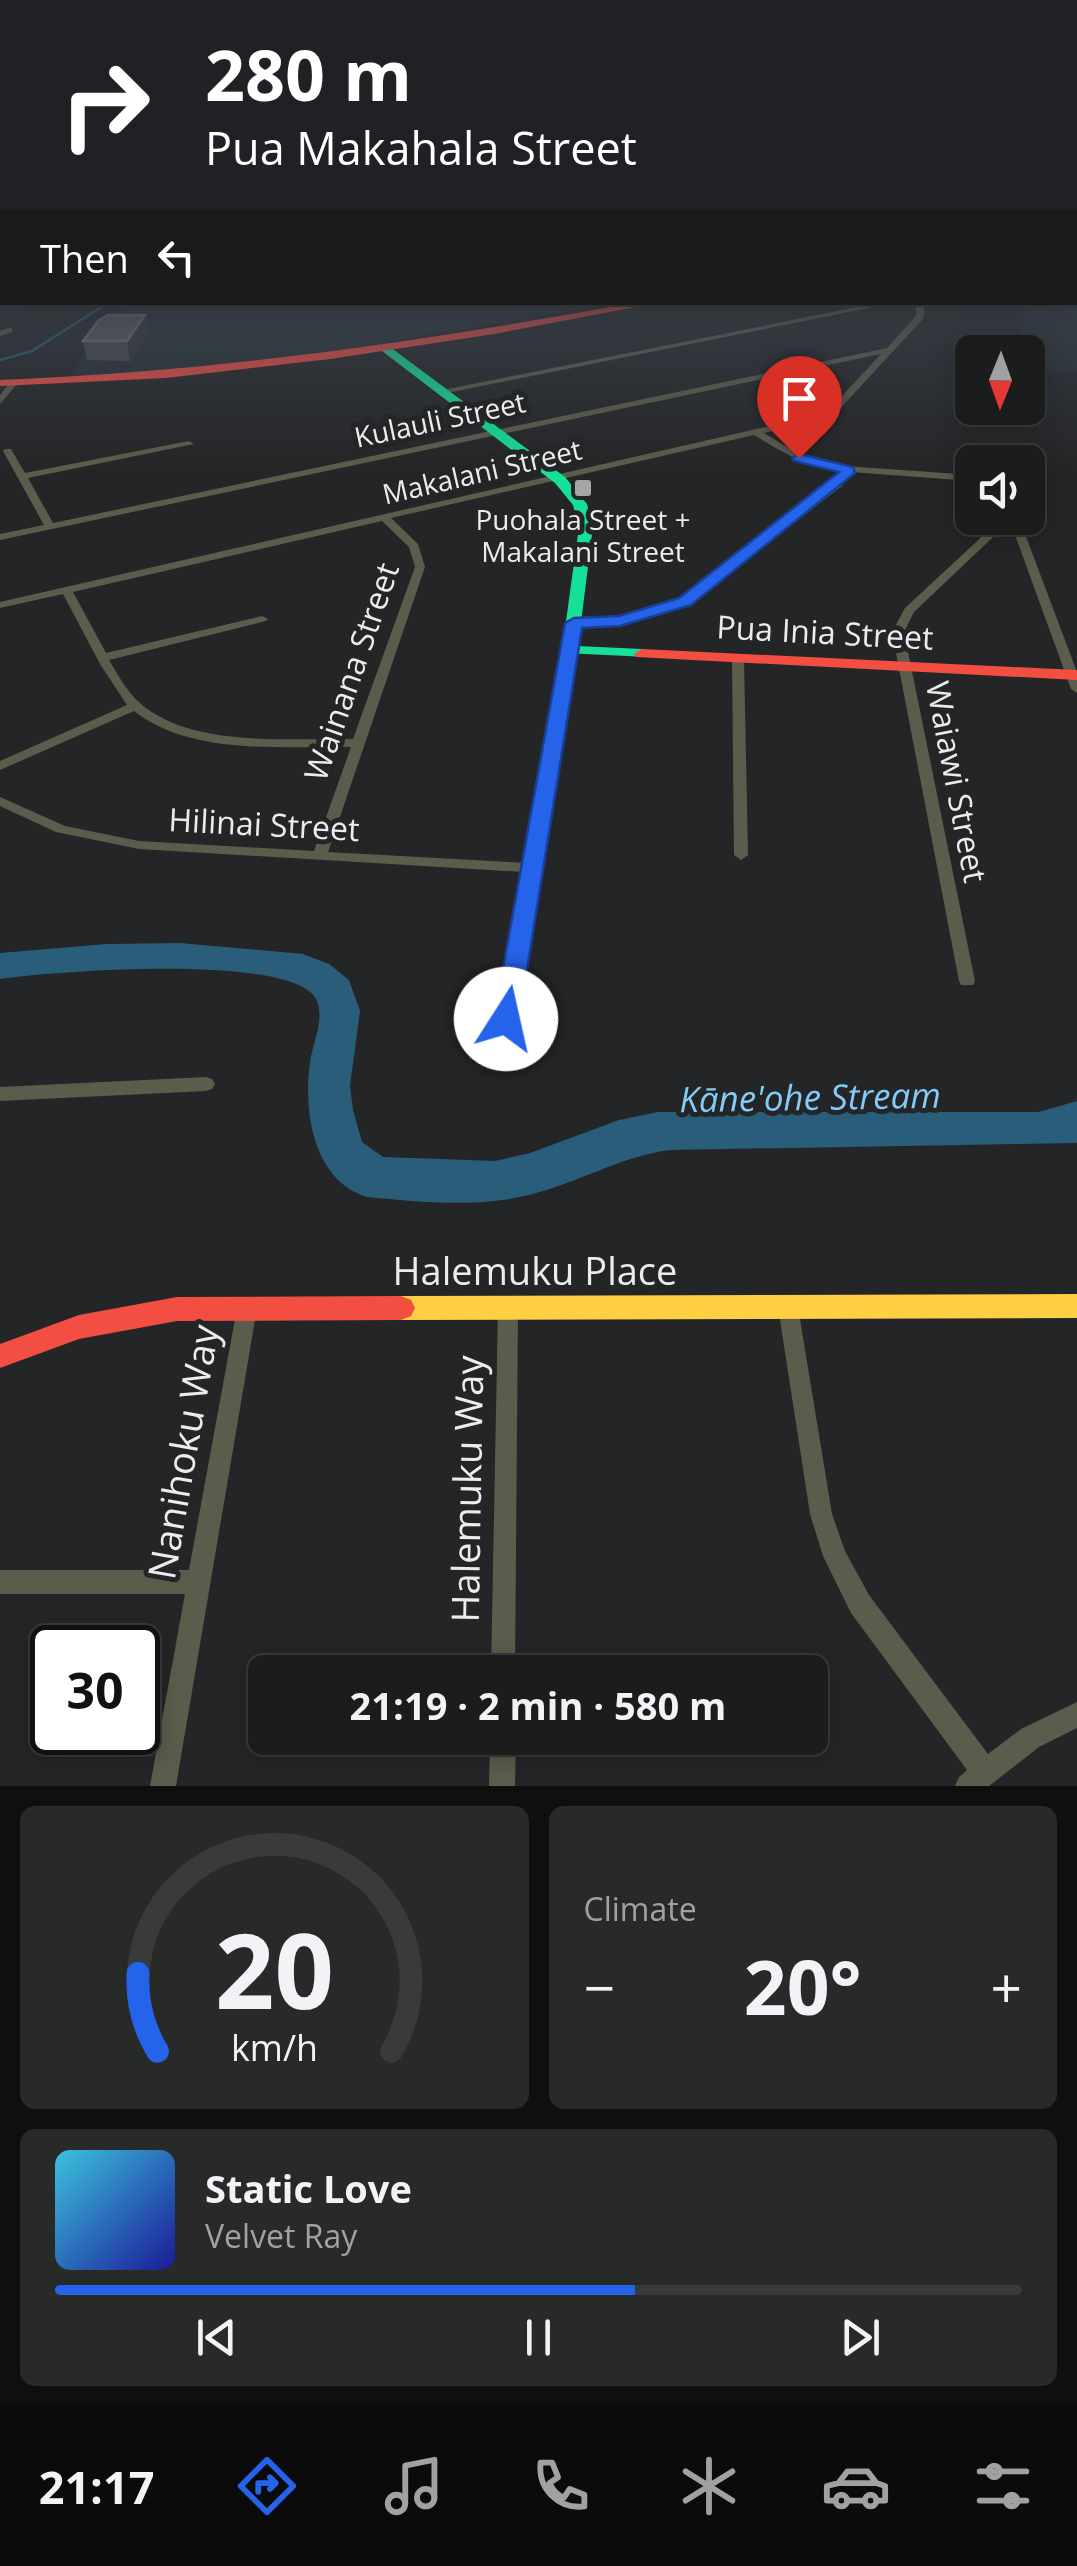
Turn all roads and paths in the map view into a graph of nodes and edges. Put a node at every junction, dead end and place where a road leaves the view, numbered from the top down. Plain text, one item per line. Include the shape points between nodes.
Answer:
1 (609, 305) edge
2 (638, 305) edge
3 (881, 305) edge
4 (918, 305) edge
5 (504, 327) junction
6 (386, 349) junction
7 (889, 350) junction
8 (846, 359) junction
9 (873, 368) junction
10 (7, 383) edge
11 (442, 391) junction
12 (0, 401) edge
13 (496, 431) junction
14 (756, 432) junction
15 (189, 444) dead end
16 (8, 451) dead end
17 (848, 470) junction
18 (24, 476) junction
19 (955, 477) edge
20 (558, 478) junction
21 (384, 517) junction
22 (50, 526) junction
23 (993, 535) edge
24 (1018, 535) edge
25 (0, 537) edge
26 (66, 590) junction
27 (0, 606) edge
28 (262, 619) dead end
29 (574, 623) junction
30 (570, 650) junction
31 (105, 658) junction
32 (738, 658) junction
33 (905, 667) junction
34 (1075, 680) edge
35 (136, 706) junction
36 (357, 744) junction
37 (0, 766) edge
38 (0, 800) edge
39 (741, 855) dead end
40 (319, 856) junction
41 (532, 868) junction
42 (967, 982) dead end
43 (506, 1019) dead end
44 (206, 1084) dead end
45 (0, 1094) edge
46 (1077, 1306) edge
47 (508, 1307) junction
48 (788, 1307) junction
49 (248, 1308) junction
50 (0, 1356) edge
51 (0, 1582) edge
52 (198, 1582) junction
53 (504, 1655) edge
54 (1077, 1714) edge
55 (503, 1755) edge
56 (976, 1779) edge
57 (163, 1786) edge
58 (502, 1786) edge

1 - 5 street
2 - 5 street
3 - 11 street
4 - 7 street, Makalani Street via 919,318
5 - 6 street
6 - 10 street via 192,375
6 - 11 street
7 - 8 street, Kulauli Street
7 - 9 street, Makalani Street
8 - 9 street
8 - 13 street, Kulauli Street
9 - 14 street, Makalani Street via 828,414
10 - 12 street
11 - 13 street
13 - 20 street
13 - 22 street, Kulauli Street
14 - 17 street via 806,461
14 - 20 street, Makalani Street
15 - 18 street
16 - 18 street
17 - 19 street
17 - 29 street via 839,484 685,601 620,621
18 - 22 street
20 - 21 street, Makalani Street
20 - 29 street via 580,504 586,527
21 - 26 street, Makalani Street
21 - 36 street, Wainana Street via 414,546 420,566
22 - 25 street, Kulauli Street
23 - 33 street, Waiawi Street via 902,619
24 - 34 street
26 - 27 street, Makalani Street
26 - 31 street
28 - 31 street
29 - 30 street
30 - 32 street, Pua Inia Street
30 - 41 street
31 - 35 street
32 - 33 street, Pua Inia Street
32 - 39 street
33 - 34 street, Pua Inia Street
33 - 42 street, Waiawi Street
35 - 36 street via 168,726 208,736
35 - 37 street
36 - 40 street, Wainana Street
38 - 40 street, Hilinai Street via 62,829 112,841
40 - 41 street, Hilinai Street
41 - 43 street
44 - 45 street
46 - 48 street, Halemuku Place
47 - 48 street, Halemuku Place
47 - 49 street, Halemuku Place
47 - 53 street, Halemuku Way
48 - 56 street via 821,1514 834,1556
49 - 50 street, Halemuku Place via 117,1318
49 - 52 street, Nanihoku Way
51 - 52 street
52 - 57 street, Nanihoku Way
54 - 56 street via 1030,1738
55 - 58 street

